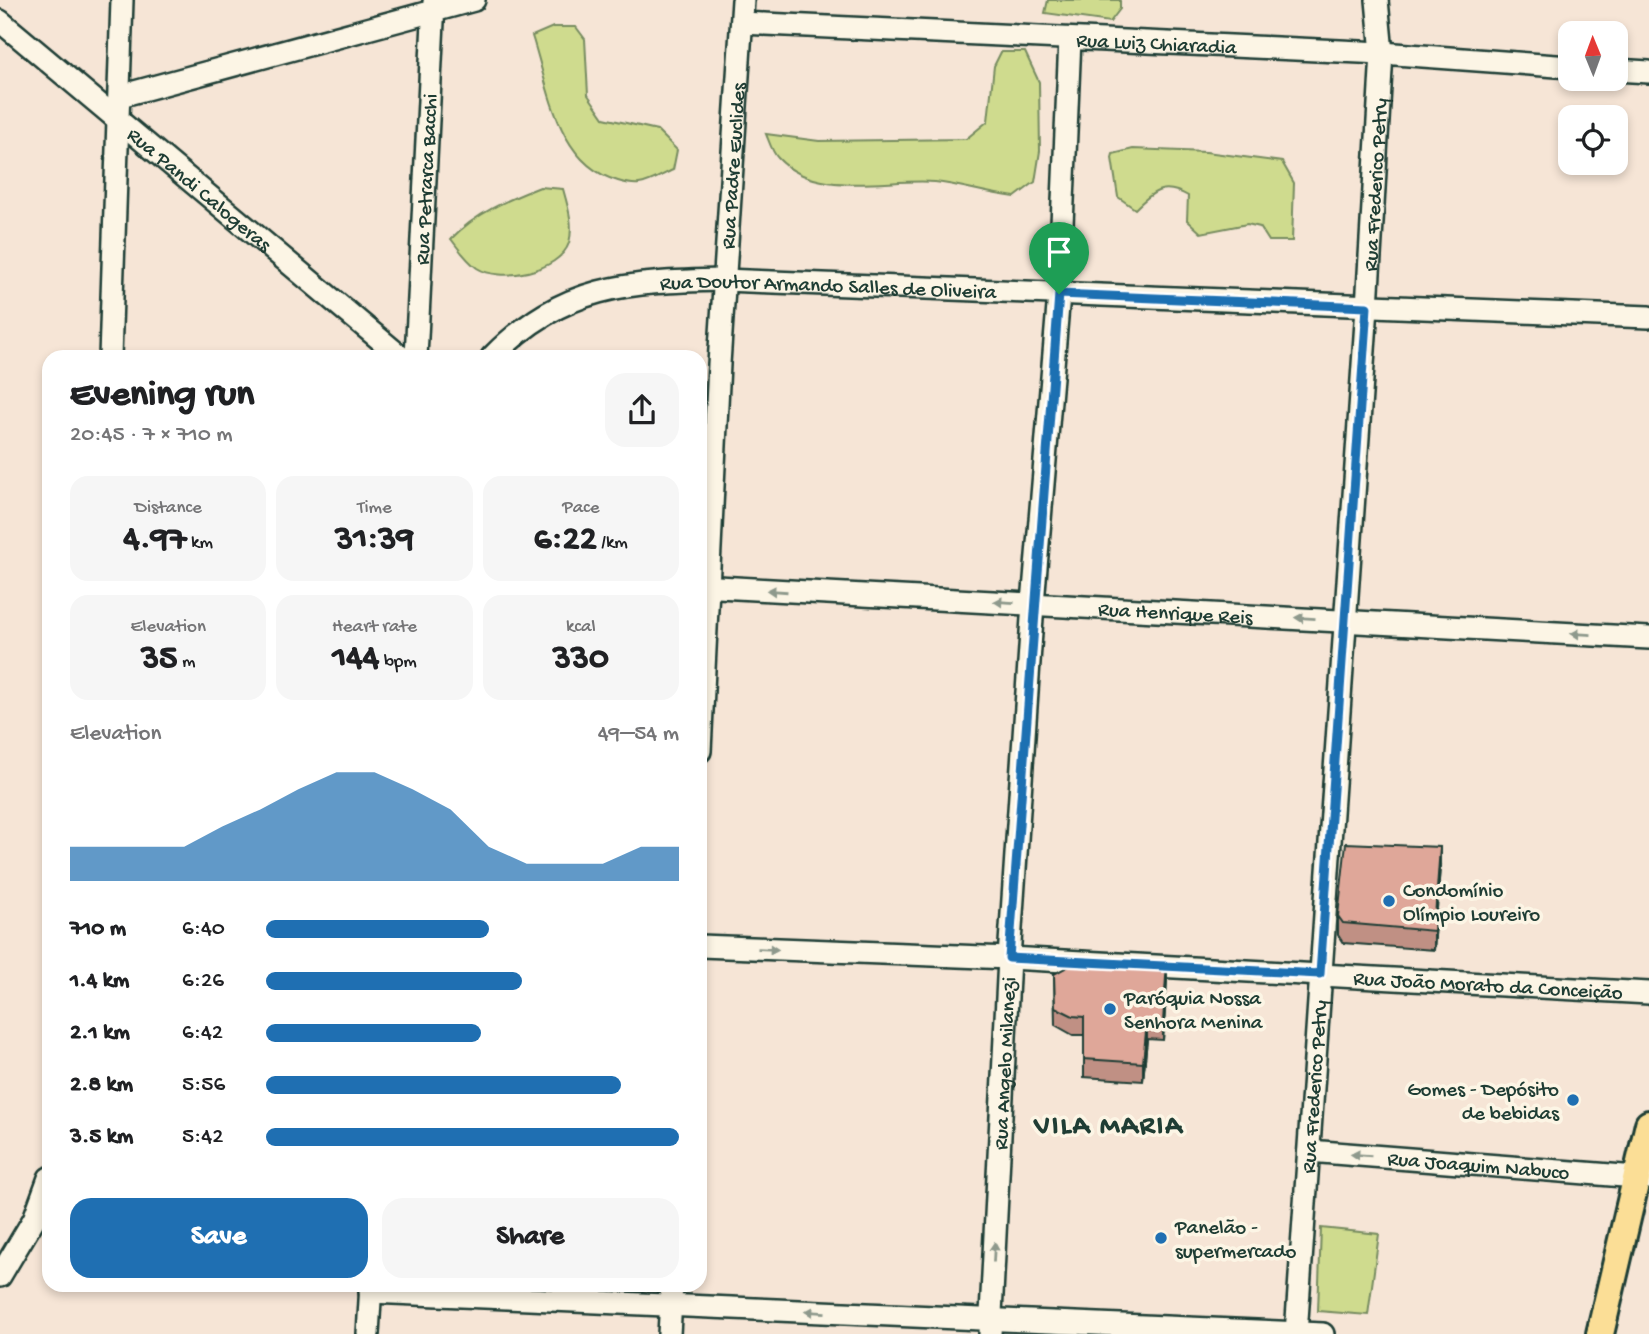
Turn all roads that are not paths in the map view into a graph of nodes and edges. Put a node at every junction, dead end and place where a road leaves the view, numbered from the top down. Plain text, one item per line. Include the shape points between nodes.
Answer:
1 (122, 0) edge
2 (474, 0) edge
3 (743, 0) edge
4 (1377, 0) edge
5 (434, 6) edge
6 (0, 21) edge
7 (742, 23) junction
8 (1070, 39) junction
9 (1382, 53) junction
10 (1558, 65) edge
11 (1628, 71) edge
12 (1649, 72) edge
13 (120, 96) junction
14 (119, 122) junction
15 (724, 280) junction
16 (1059, 294) junction
17 (1367, 307) junction
18 (1649, 317) edge
19 (110, 350) edge
20 (393, 350) edge
21 (416, 350) edge
22 (499, 350) edge
23 (707, 540) edge
24 (707, 586) edge
25 (1033, 603) junction
26 (1347, 621) junction
27 (1649, 638) edge
28 (707, 946) edge
29 (1009, 958) junction
30 (1320, 974) junction
31 (1649, 993) edge
32 (1649, 1124) edge
33 (1308, 1151) junction
34 (1643, 1177) edge
35 (42, 1197) edge
36 (0, 1276) edge
37 (371, 1292) edge
38 (542, 1292) edge
39 (671, 1295) edge
40 (990, 1327) edge
41 (1296, 1333) edge
42 (368, 1334) edge
43 (669, 1334) edge
44 (1323, 1334) edge
45 (1600, 1334) edge

1 - 13 street
2 - 5 street
3 - 7 street, Rua Padre Euclides
4 - 9 street, Rua Frederico Petry
5 - 13 street
5 - 21 street, Rua Petrarca Bacchi
6 - 14 street, Rua Pandi Calogeras
7 - 8 street, Rua Luiz Chiaradia
7 - 15 street, Rua Padre Euclides
8 - 9 street, Rua Luiz Chiaradia
8 - 16 street, Rua Angelo Milanezi
9 - 10 street, Rua Luiz Chiaradia
9 - 17 street, Rua Frederico Petry
11 - 12 street
13 - 14 street
14 - 19 street
14 - 20 street, Rua Pandi Calogeras
15 - 16 street, Rua Doutor Armando Salles de Oliveira
15 - 22 street, Rua Doutor Armando Salles de Oliveira via 655,281 598,290 549,310
15 - 23 street, Rua Padre Euclides
16 - 17 street, Rua Doutor Armando Salles de Oliveira
16 - 25 street, Rua Angelo Milanezi
17 - 18 street, Rua Doutor Armando Salles de Oliveira
17 - 26 street, Rua Frederico Petry
25 -> 24 street, Rua Henrique Reis
26 -> 25 street, Rua Henrique Reis
25 - 29 street, Rua Angelo Milanezi
27 -> 26 street, Rua Henrique Reis
26 - 30 street, Rua Frederico Petry
28 -> 29 street, Rua João Morato da Conceição
29 - 30 street, Rua João Morato da Conceição
40 -> 29 street, Rua Angelo Milanezi
30 - 31 street, Rua João Morato da Conceição
30 - 33 street, Rua Frederico Petry
32 - 34 main road
34 -> 33 street, Rua Joaquim Nabuco
33 - 41 street, Rua Frederico Petry
34 - 45 main road
35 - 36 street
37 - 42 street
38 - 39 street
40 -> 39 street
39 - 43 street
40 - 41 street
41 - 44 street

